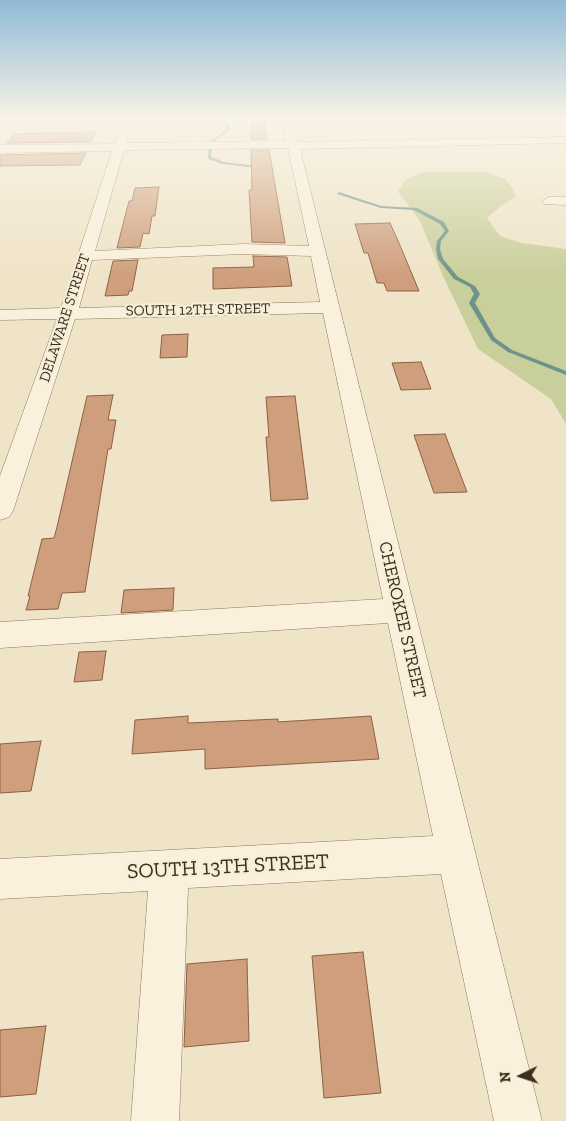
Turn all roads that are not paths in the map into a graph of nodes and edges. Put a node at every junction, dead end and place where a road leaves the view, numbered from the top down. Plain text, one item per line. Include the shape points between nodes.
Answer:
1 (111, 171) edge
2 (299, 171) edge
3 (549, 201) dead end
4 (566, 201) edge
5 (317, 251) junction
6 (85, 256) junction
7 (329, 307) junction
8 (68, 313) junction
9 (0, 315) edge
10 (0, 511) edge
11 (399, 610) junction
12 (0, 635) edge
13 (456, 854) junction
14 (169, 870) junction
15 (0, 879) edge
16 (155, 1121) edge
17 (518, 1121) edge

1 - 6 street, DELAWARE STREET
2 - 5 street, CHEROKEE STREET
3 - 4 street
5 - 6 street via 244,249
5 - 7 street, CHEROKEE STREET
6 - 8 street, DELAWARE STREET
7 - 8 street, SOUTH 12TH STREET
7 - 11 street, CHEROKEE STREET
8 - 9 street, SOUTH 12TH STREET
8 - 10 street, DELAWARE STREET
11 - 12 street
11 - 13 street, CHEROKEE STREET
13 - 14 street, SOUTH 13TH STREET
13 - 17 street, CHEROKEE STREET
14 - 15 street, SOUTH 13TH STREET
14 - 16 street

